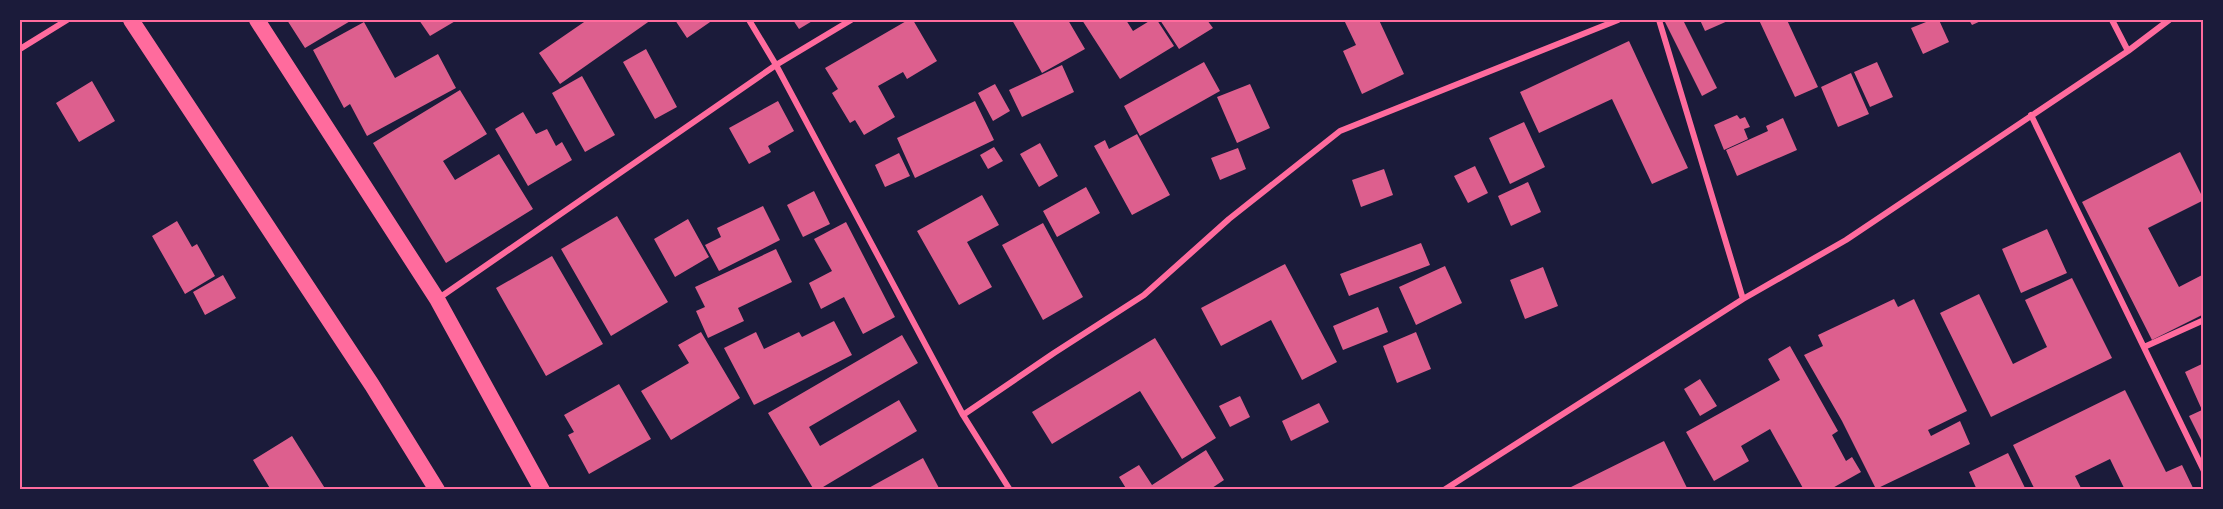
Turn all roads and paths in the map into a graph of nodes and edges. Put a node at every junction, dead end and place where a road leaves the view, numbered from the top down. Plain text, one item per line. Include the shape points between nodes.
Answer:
1 (67, 20) edge
2 (131, 20) edge
3 (257, 20) edge
4 (749, 20) edge
5 (851, 20) edge
6 (1618, 20) edge
7 (1659, 20) edge
8 (2112, 20) edge
9 (2169, 20) edge
10 (20, 49) edge
11 (2128, 51) junction
12 (776, 65) junction
13 (2031, 115) junction
14 (437, 299) junction
15 (1743, 299) junction
16 (2204, 320) edge
17 (2144, 347) junction
18 (963, 415) junction
19 (2204, 471) edge
20 (437, 489) edge
21 (542, 489) edge
22 (1010, 489) edge
23 (1444, 489) edge

1 - 10 street
2 - 20 highway
3 - 14 highway
4 - 12 street
5 - 12 street
6 - 18 street via 1340,131 1229,219 1144,295
7 - 15 street
8 - 11 street
9 - 11 street
11 - 13 street
12 - 14 street
12 - 18 street
13 - 15 street via 1846,240
13 - 17 street
14 - 21 highway
15 - 23 street
16 - 17 street
17 - 19 street
18 - 22 street

